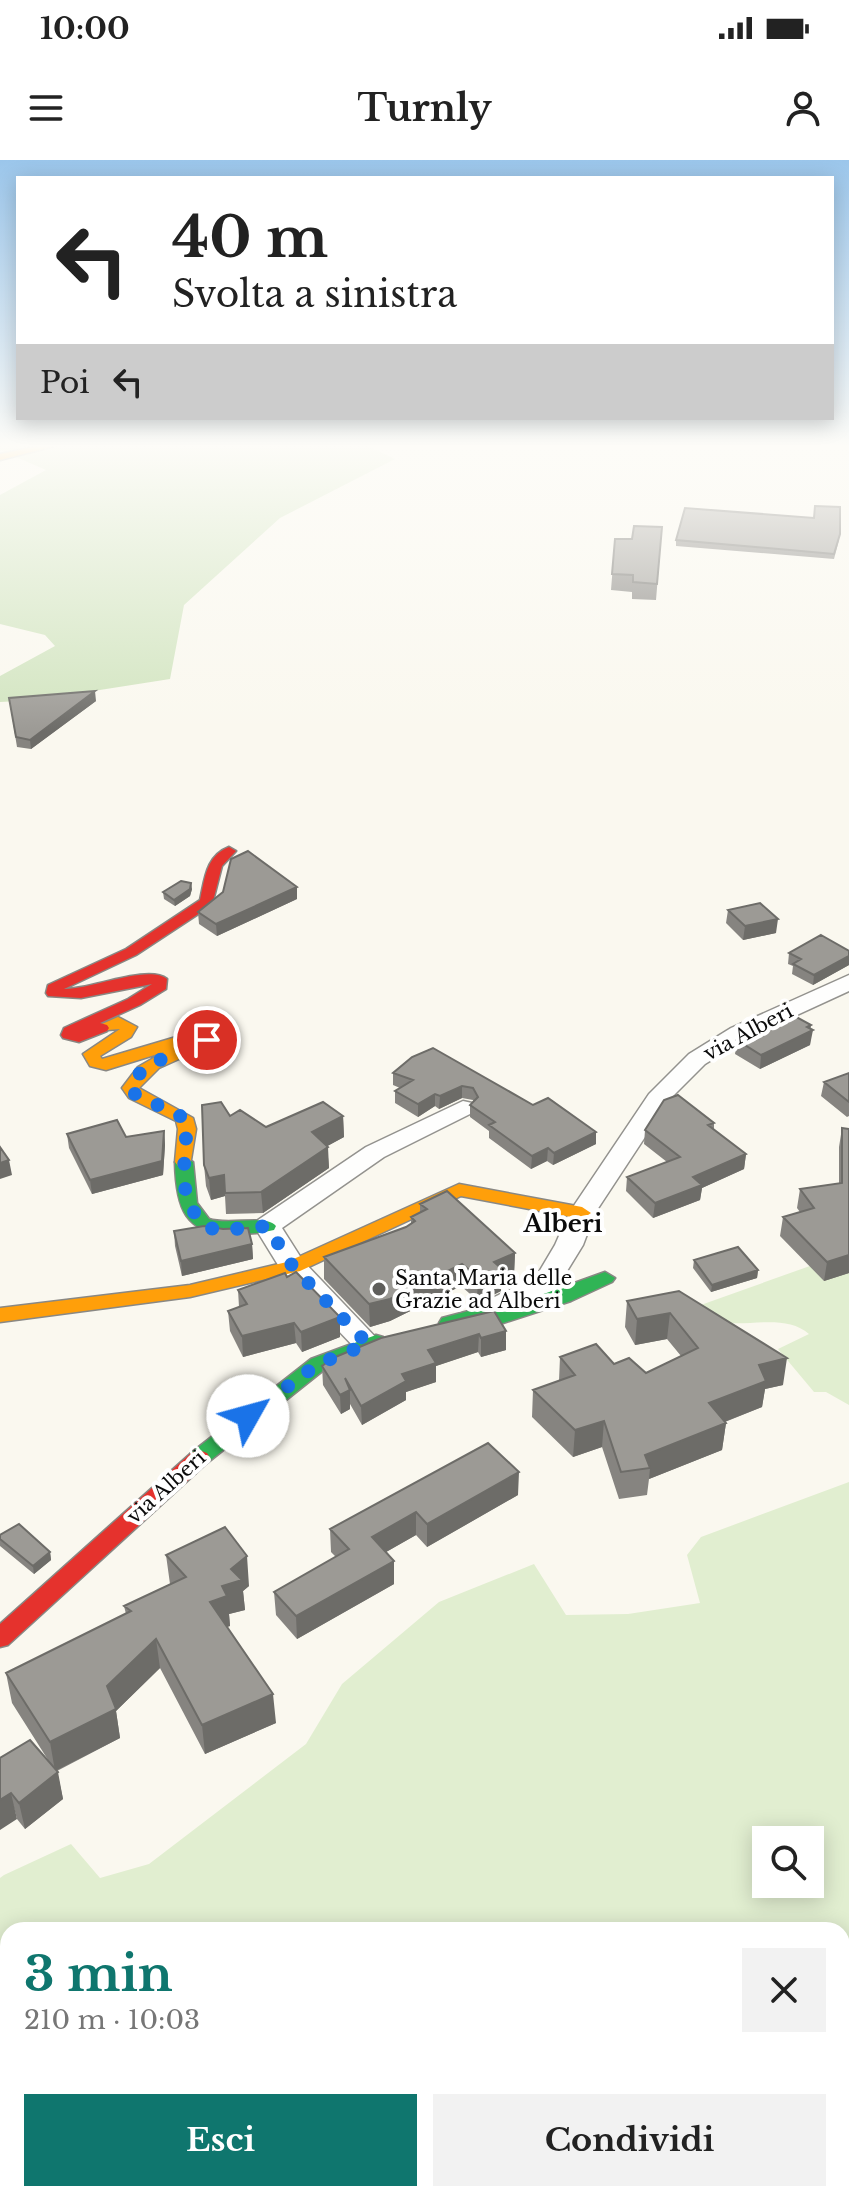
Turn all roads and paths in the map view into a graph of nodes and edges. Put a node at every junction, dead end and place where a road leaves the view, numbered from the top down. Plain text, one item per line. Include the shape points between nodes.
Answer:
1 (229, 851) dead end
2 (849, 982) edge
3 (463, 1108) dead end
4 (582, 1213) junction
5 (267, 1226) junction
6 (293, 1267) junction
7 (605, 1278) dead end
8 (484, 1314) junction
9 (0, 1315) edge
10 (425, 1330) edge
11 (397, 1337) edge
12 (368, 1344) junction
13 (0, 1638) edge

1 - 5 street via 215,865 207,902 131,952 67,979 54,993 71,997 159,979 160,986 69,1035 79,1037 118,1022 129,1027 91,1054 103,1065 193,1037 206,1038 143,1070 130,1088 184,1118 185,1201 201,1222 223,1230
2 - 4 street, via Alberi via 739,1033 697,1059 661,1094
3 - 5 street via 375,1152
4 - 6 street via 459,1190
4 - 8 street, via Alberi via 546,1283
5 - 6 street
6 - 9 street via 190,1291
6 - 12 street
7 - 8 street, via Alberi via 503,1316
8 - 10 street, via Alberi
11 - 12 street, via Alberi
12 - 13 street, via Alberi via 318,1364 224,1435

